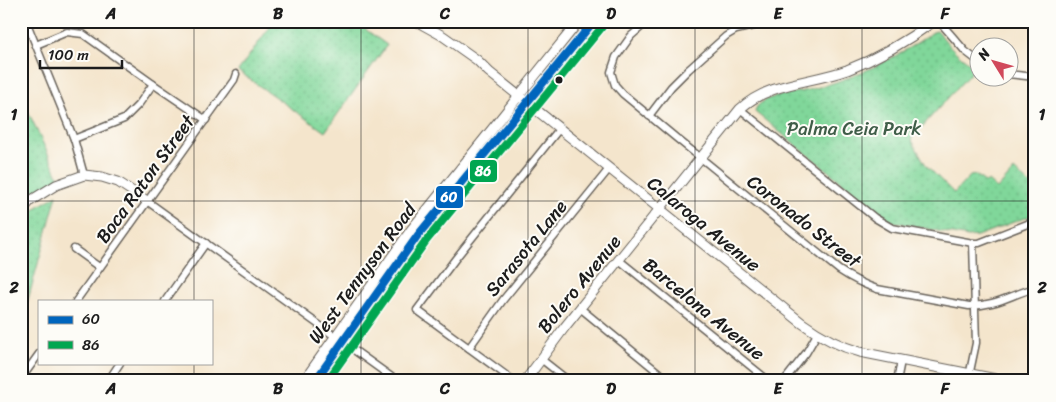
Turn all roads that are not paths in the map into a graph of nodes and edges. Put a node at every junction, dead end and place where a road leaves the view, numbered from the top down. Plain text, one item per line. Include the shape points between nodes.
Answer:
1 (26, 21) edge
2 (416, 21) edge
3 (579, 21) edge
4 (594, 21) edge
5 (648, 21) edge
6 (775, 21) edge
7 (934, 21) edge
8 (939, 21) edge
9 (36, 45) junction
10 (968, 53) edge
11 (236, 74) dead end
12 (1018, 75) edge
13 (1035, 77) edge
14 (153, 84) junction
15 (519, 95) junction
16 (527, 102) junction
17 (740, 109) junction
18 (648, 116) junction
19 (206, 120) junction
20 (560, 128) junction
21 (74, 139) junction
22 (701, 158) junction
23 (609, 168) junction
24 (84, 175) junction
25 (147, 201) junction
26 (660, 209) junction
27 (21, 212) edge
28 (1035, 221) edge
29 (206, 243) junction
30 (973, 243) junction
31 (74, 249) dead end
32 (619, 260) junction
33 (99, 267) junction
34 (1035, 288) edge
35 (77, 300) edge
36 (166, 300) edge
37 (975, 306) junction
38 (580, 308) junction
39 (817, 334) junction
40 (339, 339) junction
41 (469, 348) junction
42 (38, 355) edge
43 (541, 359) junction
44 (901, 361) junction
45 (119, 364) edge
46 (969, 377) edge
47 (21, 379) edge
48 (108, 381) edge
49 (306, 381) edge
50 (315, 381) edge
51 (397, 381) edge
52 (514, 381) edge
53 (525, 381) edge
54 (569, 381) edge
55 (669, 381) edge
56 (770, 381) edge
57 (784, 381) edge
58 (897, 381) edge
59 (1006, 381) edge

1 - 9 street
2 - 15 street, Calaroga Avenue via 477,60
3 - 15 street, West Tennyson Road
4 - 16 street, West Tennyson Road
5 - 18 street, Coronado Street via 631,36 616,57 611,72 615,85
6 - 18 street via 736,30 726,36 671,87
7 - 17 street, Bolero Avenue via 876,57 847,70 769,90
8 - 10 street
9 - 14 street via 67,32 83,34
9 - 21 street
11 - 19 street, Boca Raton Street
12 - 13 street
14 - 19 street
14 - 21 street via 124,119
15 - 16 street, Calaroga Avenue
15 - 40 street, West Tennyson Road via 411,230
16 - 20 street, Calaroga Avenue
16 - 40 street, West Tennyson Road via 418,235
17 - 22 street, Bolero Avenue
17 - 30 street via 883,224
18 - 22 street, Coronado Street
19 - 25 street, Boca Raton Street
20 - 23 street, Calaroga Avenue
20 - 41 street via 417,310
21 - 24 street
22 - 26 street, Bolero Avenue
22 - 37 street, Coronado Street via 851,278 877,289
23 - 26 street, Calaroga Avenue
23 - 41 street, Sarasota Lane via 503,300
24 - 25 street via 118,182
24 - 27 street via 56,185 30,201
25 - 29 street
25 - 33 street, Boca Raton Street
26 - 32 street, Bolero Avenue
26 - 39 street, Calaroga Avenue
28 - 30 street
29 - 36 street
29 - 40 street
30 - 37 street
31 - 33 street
32 - 38 street, Bolero Avenue
32 - 56 street, Barcelona Avenue
33 - 35 street, Boca Raton Street
34 - 37 street, Coronado Street via 998,302
37 - 46 street via 976,343
38 - 43 street, Bolero Avenue
38 - 55 street
39 - 44 street, Calaroga Avenue via 847,348
39 - 57 street
40 - 49 street, West Tennyson Road
40 - 50 street, West Tennyson Road
40 - 51 street
41 - 52 street
42 - 47 street
43 - 53 street, Bolero Avenue
43 - 54 street
44 - 46 street, Calaroga Avenue
44 - 58 street
45 - 48 street
46 - 59 street, Calaroga Avenue

